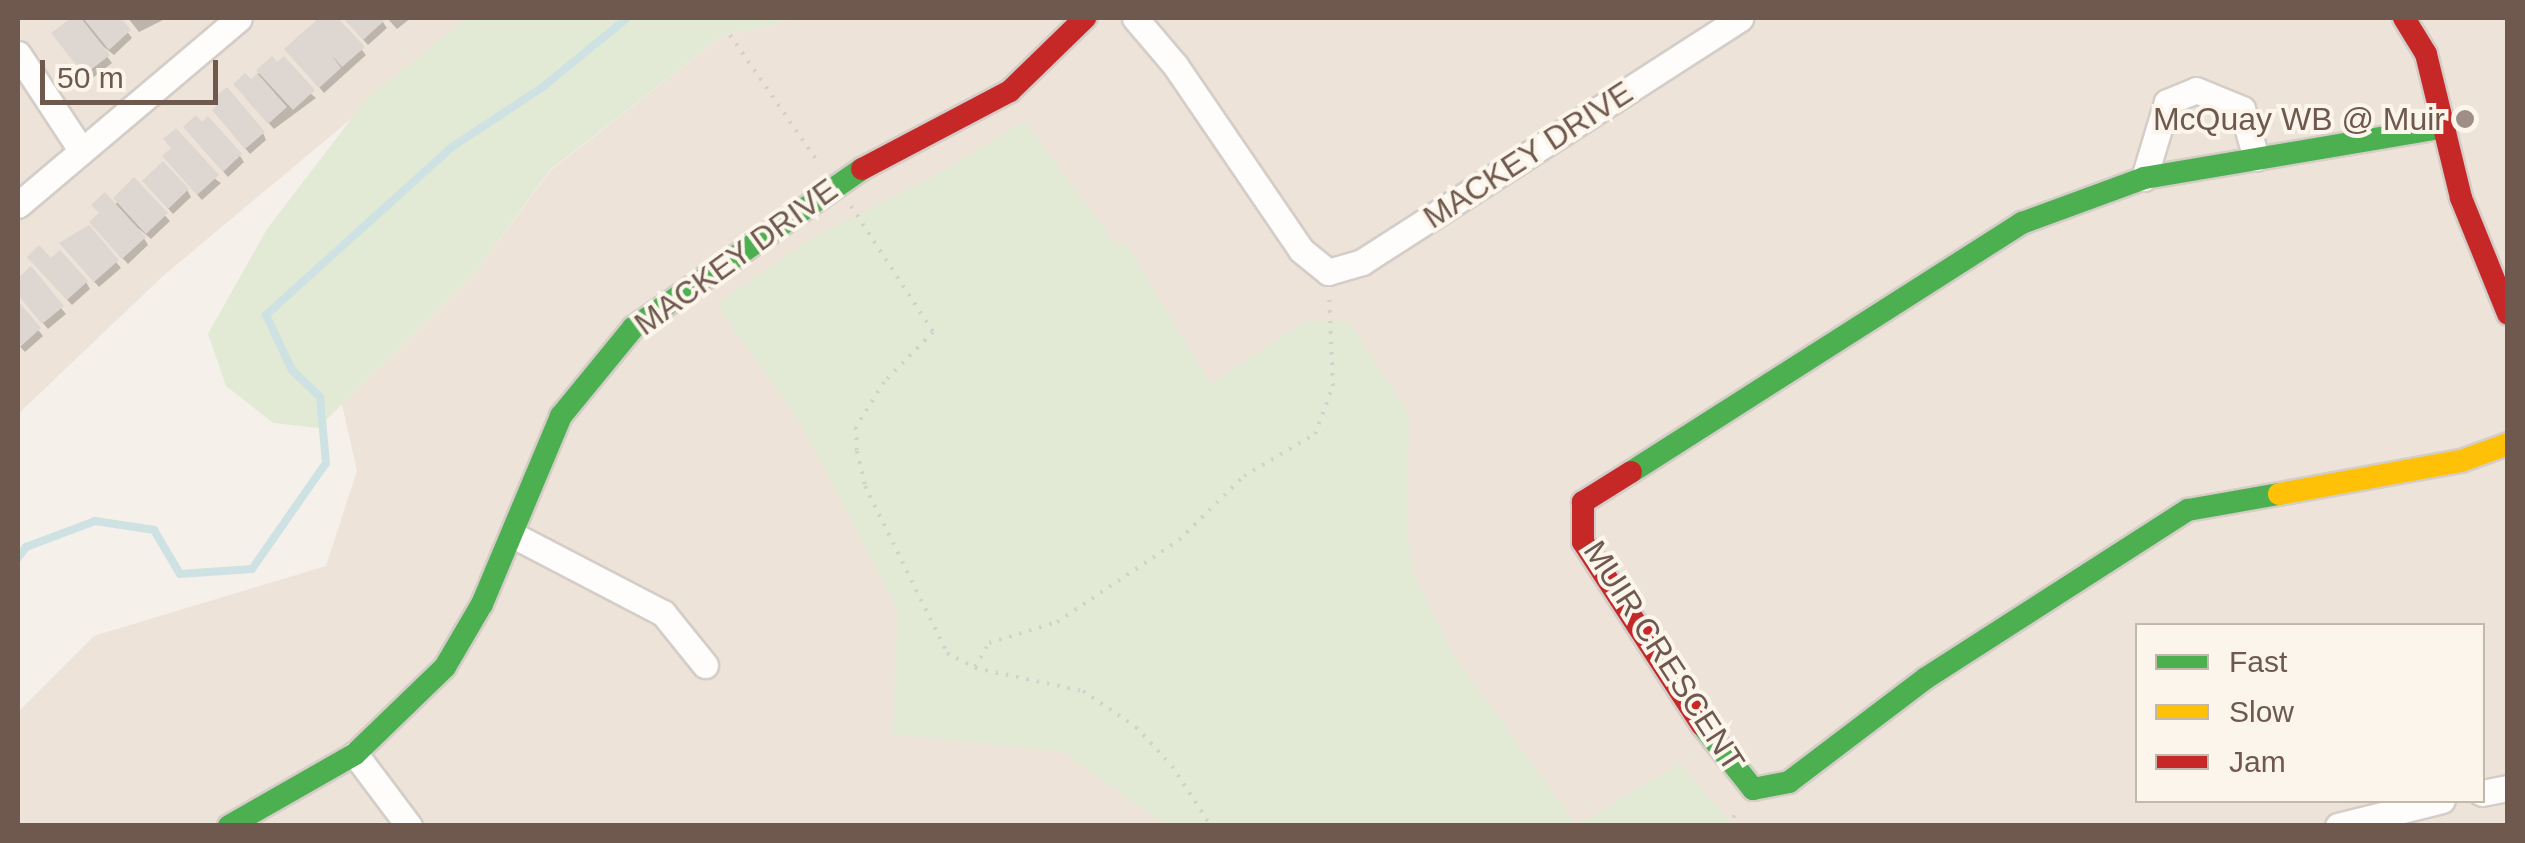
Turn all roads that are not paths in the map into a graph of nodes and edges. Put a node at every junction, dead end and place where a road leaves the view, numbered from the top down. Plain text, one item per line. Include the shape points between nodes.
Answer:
1 (240, 18) edge
2 (1084, 18) edge
3 (1135, 18) edge
4 (1740, 18) edge
5 (2404, 18) edge
6 (18, 54) edge
7 (2446, 126) junction
8 (81, 150) junction
9 (2256, 158) junction
10 (2144, 178) junction
11 (18, 205) edge
12 (2496, 259) edge
13 (2508, 314) edge
14 (2508, 444) edge
15 (514, 535) junction
16 (705, 665) dead end
17 (356, 754) junction
18 (2430, 803) edge
19 (229, 826) edge
20 (409, 826) edge
21 (2338, 826) edge

1 - 8 street
2 - 15 street, MACKEY DRIVE via 1010,90 833,184 668,297 600,362 562,416
3 - 4 street, MACKEY DRIVE via 1175,64 1300,250 1328,272 1362,262
5 - 7 street via 2426,54
6 - 8 street
7 - 9 street, MUIR CRESCENT
7 - 12 street
8 - 11 street
9 - 10 street, MUIR CRESCENT
9 - 10 street via 2242,109 2196,90 2166,102
10 - 14 street, MUIR CRESCENT via 2022,222 1584,502 1583,542 1720,752 1753,789 1788,782 1926,678 2188,510 2461,461
12 - 13 street
15 - 16 street via 662,613
15 - 17 street, MACKEY DRIVE via 445,668
17 - 19 street, MACKEY DRIVE
17 - 20 street
18 - 21 street

